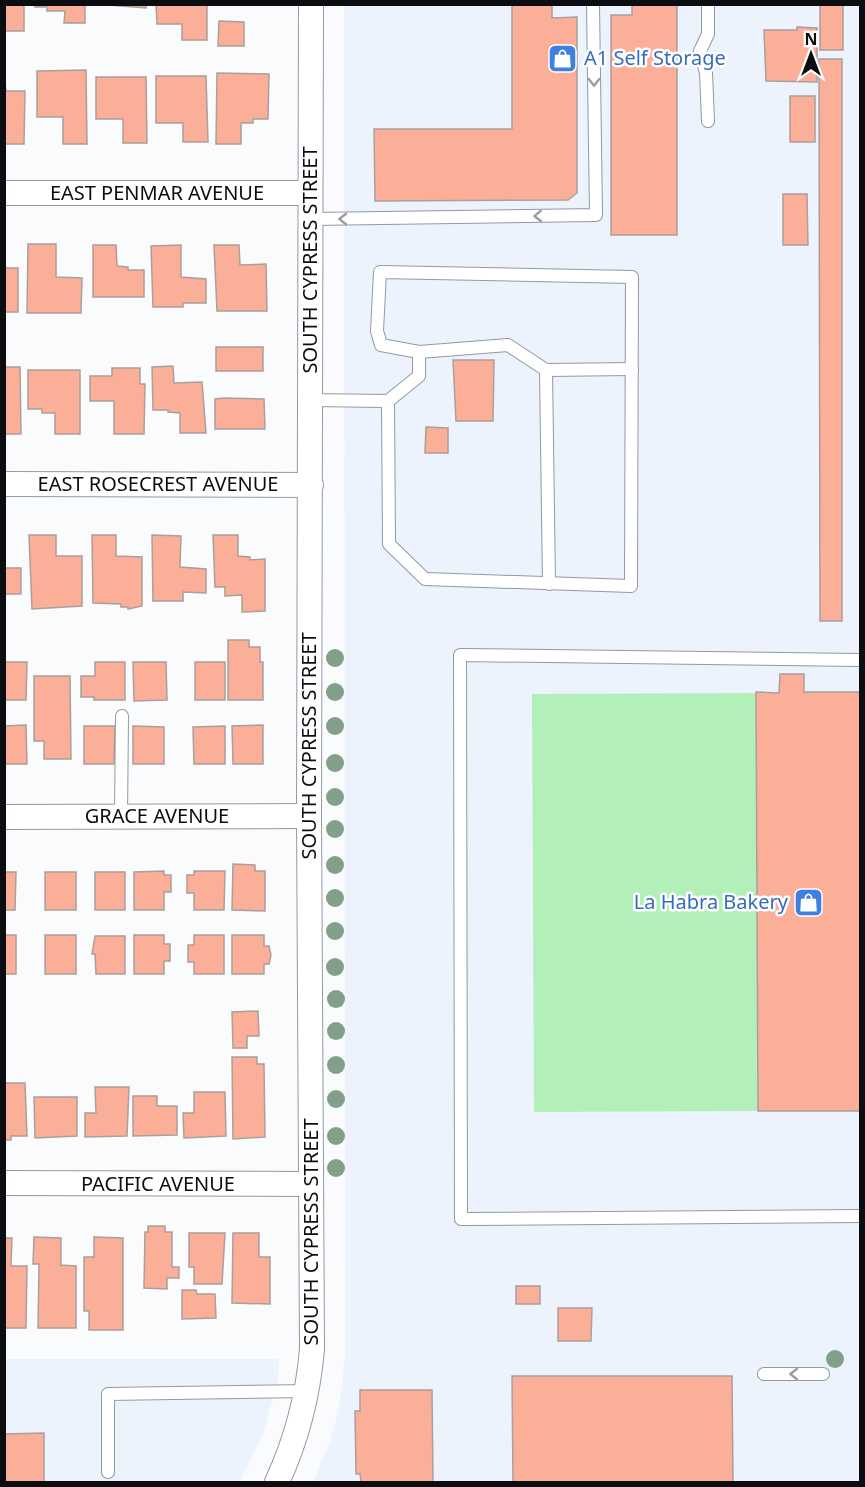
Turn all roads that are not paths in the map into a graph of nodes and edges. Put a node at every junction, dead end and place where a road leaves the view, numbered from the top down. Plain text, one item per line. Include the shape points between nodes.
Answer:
1 (311, 4) edge
2 (593, 4) edge
3 (708, 4) edge
4 (708, 121) dead end
5 (4, 193) edge
6 (310, 193) junction
7 (310, 219) junction
8 (419, 352) junction
9 (632, 369) junction
10 (546, 370) junction
11 (310, 400) junction
12 (388, 401) junction
13 (4, 484) edge
14 (310, 484) junction
15 (549, 584) junction
16 (861, 660) edge
17 (122, 716) dead end
18 (309, 816) junction
19 (4, 817) edge
20 (121, 817) junction
21 (4, 1184) edge
22 (311, 1184) junction
23 (861, 1216) edge
24 (765, 1374) dead end
25 (823, 1374) dead end
26 (309, 1391) junction
27 (108, 1472) dead end
28 (277, 1482) edge

1 - 6 street, SOUTH CYPRESS STREET
2 -> 7 lane via 596,215
3 - 4 lane via 708,34 700,51 706,72
5 - 6 street, EAST PENMAR AVENUE
6 - 7 street, SOUTH CYPRESS STREET
7 - 11 street, SOUTH CYPRESS STREET
8 - 9 lane via 381,345 377,331 380,273 632,277
8 - 10 lane via 508,345
8 - 12 lane via 419,376
9 - 10 lane
9 - 15 lane via 631,586
10 - 15 lane
11 - 12 lane
11 - 14 street, SOUTH CYPRESS STREET
12 - 15 lane via 388,544 425,579
13 - 14 street, EAST ROSECREST AVENUE
14 - 18 street, SOUTH CYPRESS STREET
16 - 23 lane via 460,655 461,1218
17 - 20 lane
18 - 20 street, GRACE AVENUE
18 - 22 street, SOUTH CYPRESS STREET
19 - 20 street, GRACE AVENUE
21 - 22 street, PACIFIC AVENUE
22 - 26 street, SOUTH CYPRESS STREET
25 -> 24 lane
26 - 27 lane via 108,1394
26 - 28 street, SOUTH CYPRESS STREET via 293,1448

